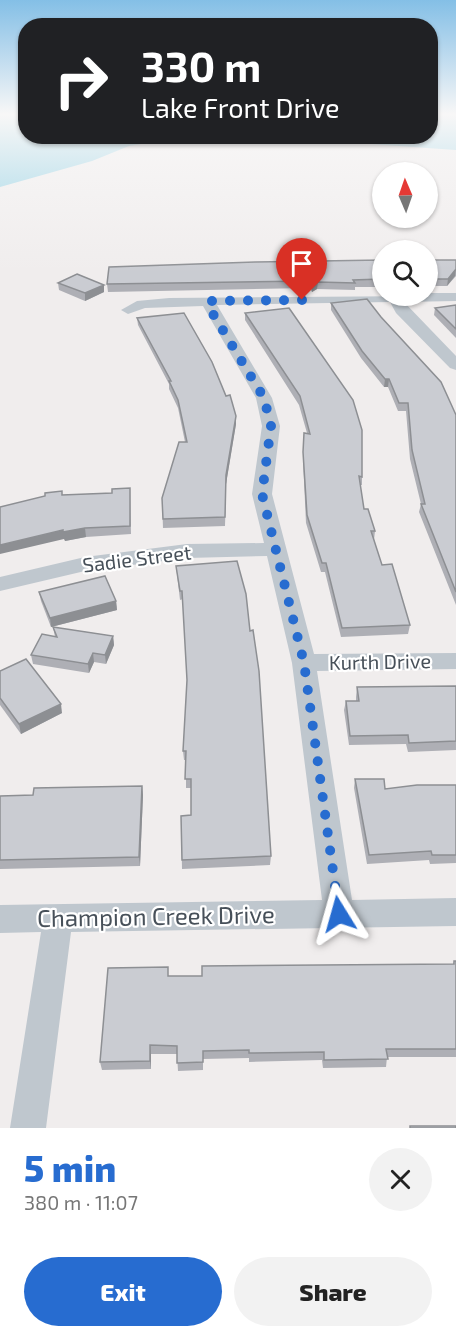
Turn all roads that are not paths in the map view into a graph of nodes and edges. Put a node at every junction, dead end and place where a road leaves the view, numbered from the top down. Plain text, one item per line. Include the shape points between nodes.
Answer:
1 (438, 297) edge
2 (456, 297) edge
3 (372, 298) edge
4 (209, 301) junction
5 (399, 306) edge
6 (128, 310) dead end
7 (456, 365) edge
8 (276, 549) junction
9 (0, 585) edge
10 (456, 661) edge
11 (304, 663) junction
12 (456, 912) edge
13 (339, 914) junction
14 (58, 918) junction
15 (0, 919) edge
16 (28, 1128) edge

1 - 2 street
3 - 4 street
4 - 6 street via 142,304
4 - 8 street via 269,410 271,426 262,494
5 - 7 street
8 - 9 street, Sadie Street via 187,551 85,564
8 - 11 street
10 - 11 street, Kurth Drive
11 - 13 street
12 - 13 street, Champion Creek Drive
13 - 14 street, Champion Creek Drive
14 - 15 street, Champion Creek Drive
14 - 16 street

